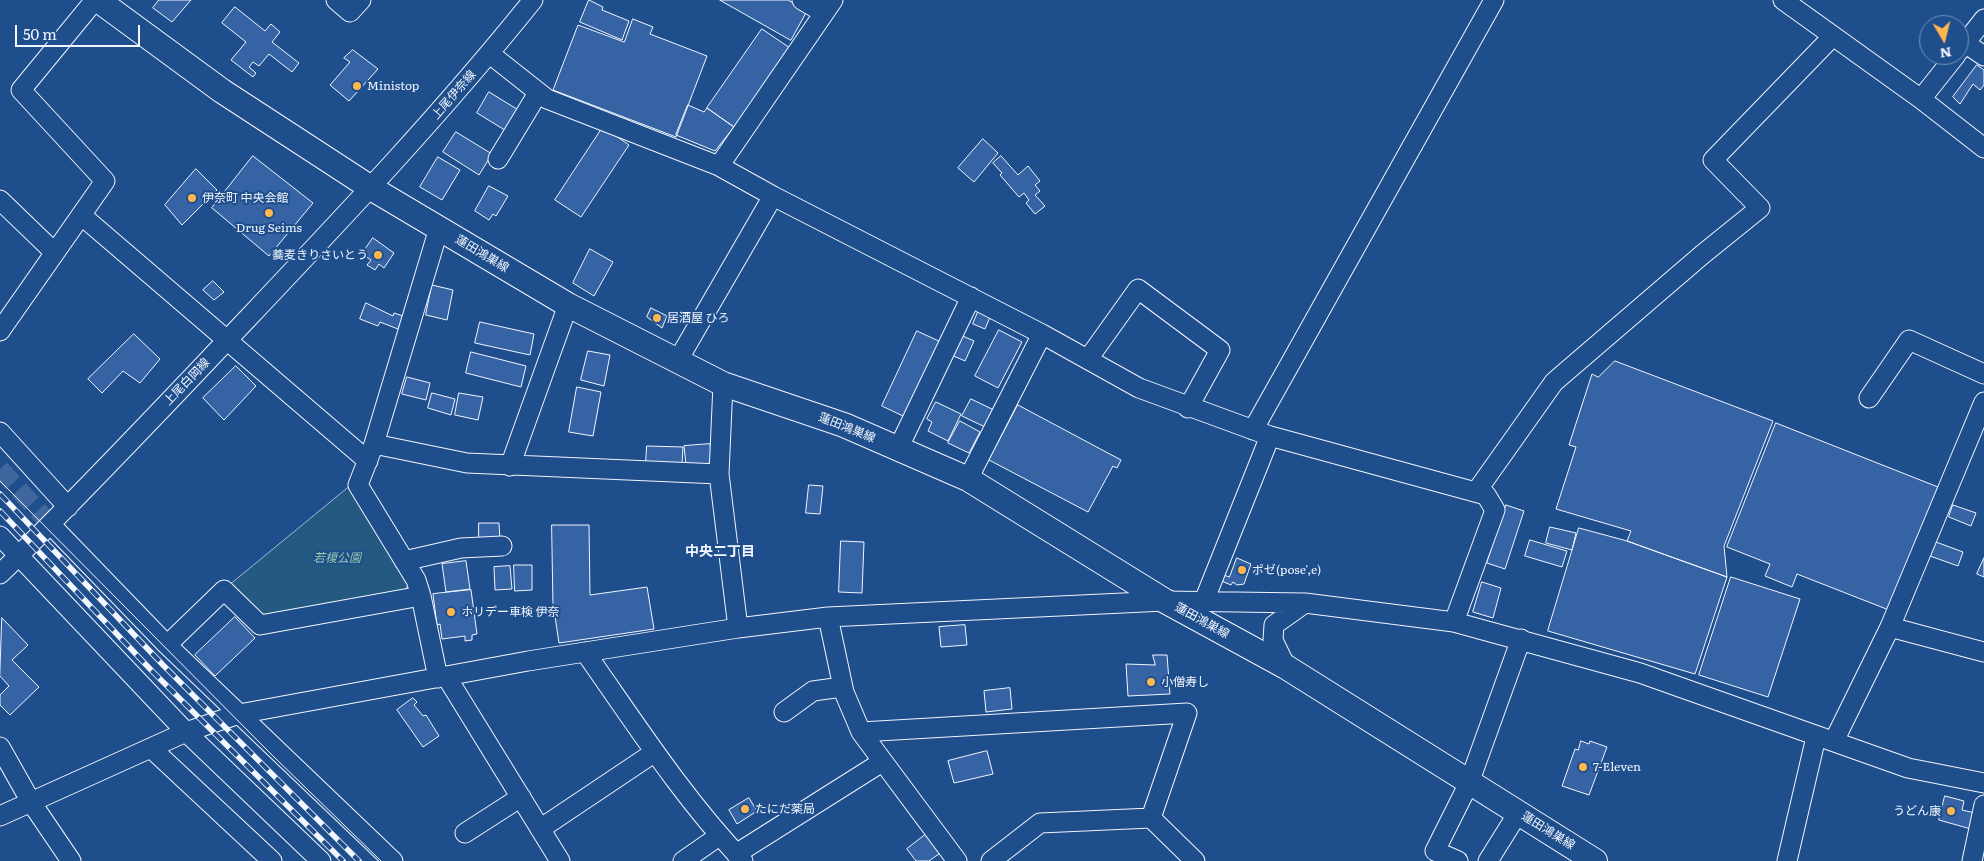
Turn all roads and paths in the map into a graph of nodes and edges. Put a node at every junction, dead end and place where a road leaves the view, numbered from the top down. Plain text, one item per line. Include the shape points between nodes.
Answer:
1 (97, 0) edge
2 (336, 0) edge
3 (360, 0) edge
4 (533, 0) edge
5 (802, 0) edge
6 (1494, 0) edge
7 (1783, 0) edge
8 (829, 6) edge
9 (1984, 19) edge
10 (1833, 36) junction
11 (1969, 38) edge
12 (1969, 52) edge
13 (490, 54) junction
14 (1984, 56) edge
15 (1948, 65) edge
16 (538, 93) junction
17 (1921, 99) junction
18 (1984, 148) edge
19 (498, 159) dead end
20 (719, 166) junction
21 (371, 188) junction
22 (774, 196) junction
23 (0, 200) edge
24 (81, 215) junction
25 (439, 228) junction
26 (54, 252) junction
27 (971, 297) junction
28 (568, 305) junction
29 (0, 331) edge
30 (1042, 334) junction
31 (227, 340) junction
32 (1088, 359) junction
33 (678, 360) junction
34 (1984, 374) edge
35 (723, 384) junction
36 (1869, 398) dead end
37 (1984, 402) edge
38 (1188, 408) junction
39 (0, 432) edge
40 (1262, 433) junction
41 (898, 449) junction
42 (371, 452) junction
43 (510, 466) junction
44 (719, 474) junction
45 (968, 480) junction
46 (1476, 492) junction
47 (68, 507) junction
48 (51, 525) junction
49 (0, 536) edge
50 (502, 546) dead end
51 (19, 556) junction
52 (404, 561) junction
53 (0, 574) edge
54 (421, 596) junction
55 (1165, 601) junction
56 (1204, 601) junction
57 (1305, 604) junction
58 (828, 617) junction
59 (1454, 622) junction
60 (738, 628) junction
61 (1890, 628) junction
62 (1521, 639) junction
63 (168, 645) junction
64 (585, 652) junction
65 (1984, 652) edge
66 (1286, 667) junction
67 (442, 678) junction
68 (842, 687) junction
69 (784, 712) dead end
70 (238, 714) junction
71 (186, 732) junction
72 (861, 732) junction
73 (1825, 739) junction
74 (0, 747) edge
75 (151, 748) junction
76 (656, 752) junction
77 (882, 762) junction
78 (1469, 783) junction
79 (1984, 783) edge
80 (521, 797) junction
81 (31, 802) junction
82 (1984, 804) edge
83 (1518, 813) junction
84 (0, 816) edge
85 (1151, 818) junction
86 (540, 829) junction
87 (465, 833) dead end
88 (718, 836) junction
89 (739, 858) edge
90 (1793, 858) edge
91 (71, 861) edge
92 (272, 861) edge
93 (321, 861) edge
94 (393, 861) edge
95 (560, 861) edge
96 (683, 861) edge
97 (957, 861) edge
98 (991, 861) edge
99 (1195, 861) edge
100 (1458, 861) edge
101 (1488, 861) edge
102 (1595, 861) edge
103 (1972, 861) edge

1 - 21 main road, 蓮田鴻巣線 via 222,90
1 - 24 street via 21,90 105,181
2 - 3 street via 350,12
4 - 13 street, 上尾伊奈線
5 - 8 street
6 - 40 street
7 - 10 street
8 - 20 street
9 - 11 street
10 - 17 street
10 - 46 street via 1713,160 1760,208 1554,382
12 - 14 street
13 - 16 street
13 - 21 street, 上尾伊奈線
15 - 17 street
16 - 19 street
16 - 20 street
17 - 18 street
20 - 22 street
21 - 25 main road, 蓮田鴻巣線
21 - 31 street, 上尾白岡線
22 - 27 street
22 - 33 street
23 - 26 street
24 - 26 street
24 - 31 street
25 - 28 main road, 蓮田鴻巣線
25 - 42 street
26 - 29 street
27 - 30 street
27 - 41 street
28 - 33 main road, 蓮田鴻巣線
28 - 43 street
30 - 32 street
30 - 45 street
31 - 42 street
31 - 47 street, 上尾白岡線
32 - 38 street via 1139,388
32 - 38 street via 1138,289 1220,350
33 - 35 main road, 蓮田鴻巣線
34 - 36 street via 1909,340
35 - 41 main road, 蓮田鴻巣線 via 844,425
35 - 44 street
37 - 61 street
38 - 40 street
39 - 47 street
40 - 46 street
40 - 56 street
41 - 45 main road, 蓮田鴻巣線
42 - 43 street
42 - 52 street via 358,485
43 - 44 street
44 - 60 street
45 - 55 main road, 蓮田鴻巣線
46 - 59 street via 1486,495 1495,510
47 - 48 street, 上尾白岡線
48 - 51 street, 上尾白岡線
48 - 63 street
49 - 51 street
50 - 52 street via 461,548
51 - 53 street, 上尾白岡線
51 - 71 street
52 - 54 street
54 - 63 street via 260,625 224,590
54 - 67 street
55 - 56 street
55 - 58 street
55 - 66 main road, 蓮田鴻巣線
56 - 57 street
57 - 59 street
57 - 66 street via 1274,625 1273,640
58 - 60 street
58 - 68 street
59 - 62 street
60 - 64 street
61 - 65 street
61 - 73 street
62 - 73 street via 1640,673
62 - 78 street
63 - 70 street
64 - 67 street
64 - 76 street
66 - 78 main road, 蓮田鴻巣線
67 - 70 street
67 - 80 street
68 - 69 street via 813,691
68 - 72 street
70 - 71 street
70 - 94 street
71 - 75 street
71 - 93 street
72 - 77 street
72 - 85 street via 1187,713
73 - 79 street via 1908,768
73 - 90 street
74 - 81 street
75 - 81 street
75 - 92 street
76 - 86 street
76 - 88 street
77 - 89 street
77 - 97 street
78 - 83 main road, 蓮田鴻巣線
78 - 100 street via 1435,851
80 - 86 street
80 - 87 street
81 - 84 street
81 - 91 street
82 - 103 street
83 - 101 street
83 - 102 main road, 蓮田鴻巣線
85 - 98 street via 1040,824
85 - 99 street
86 - 95 street
88 - 89 street
88 - 96 street

